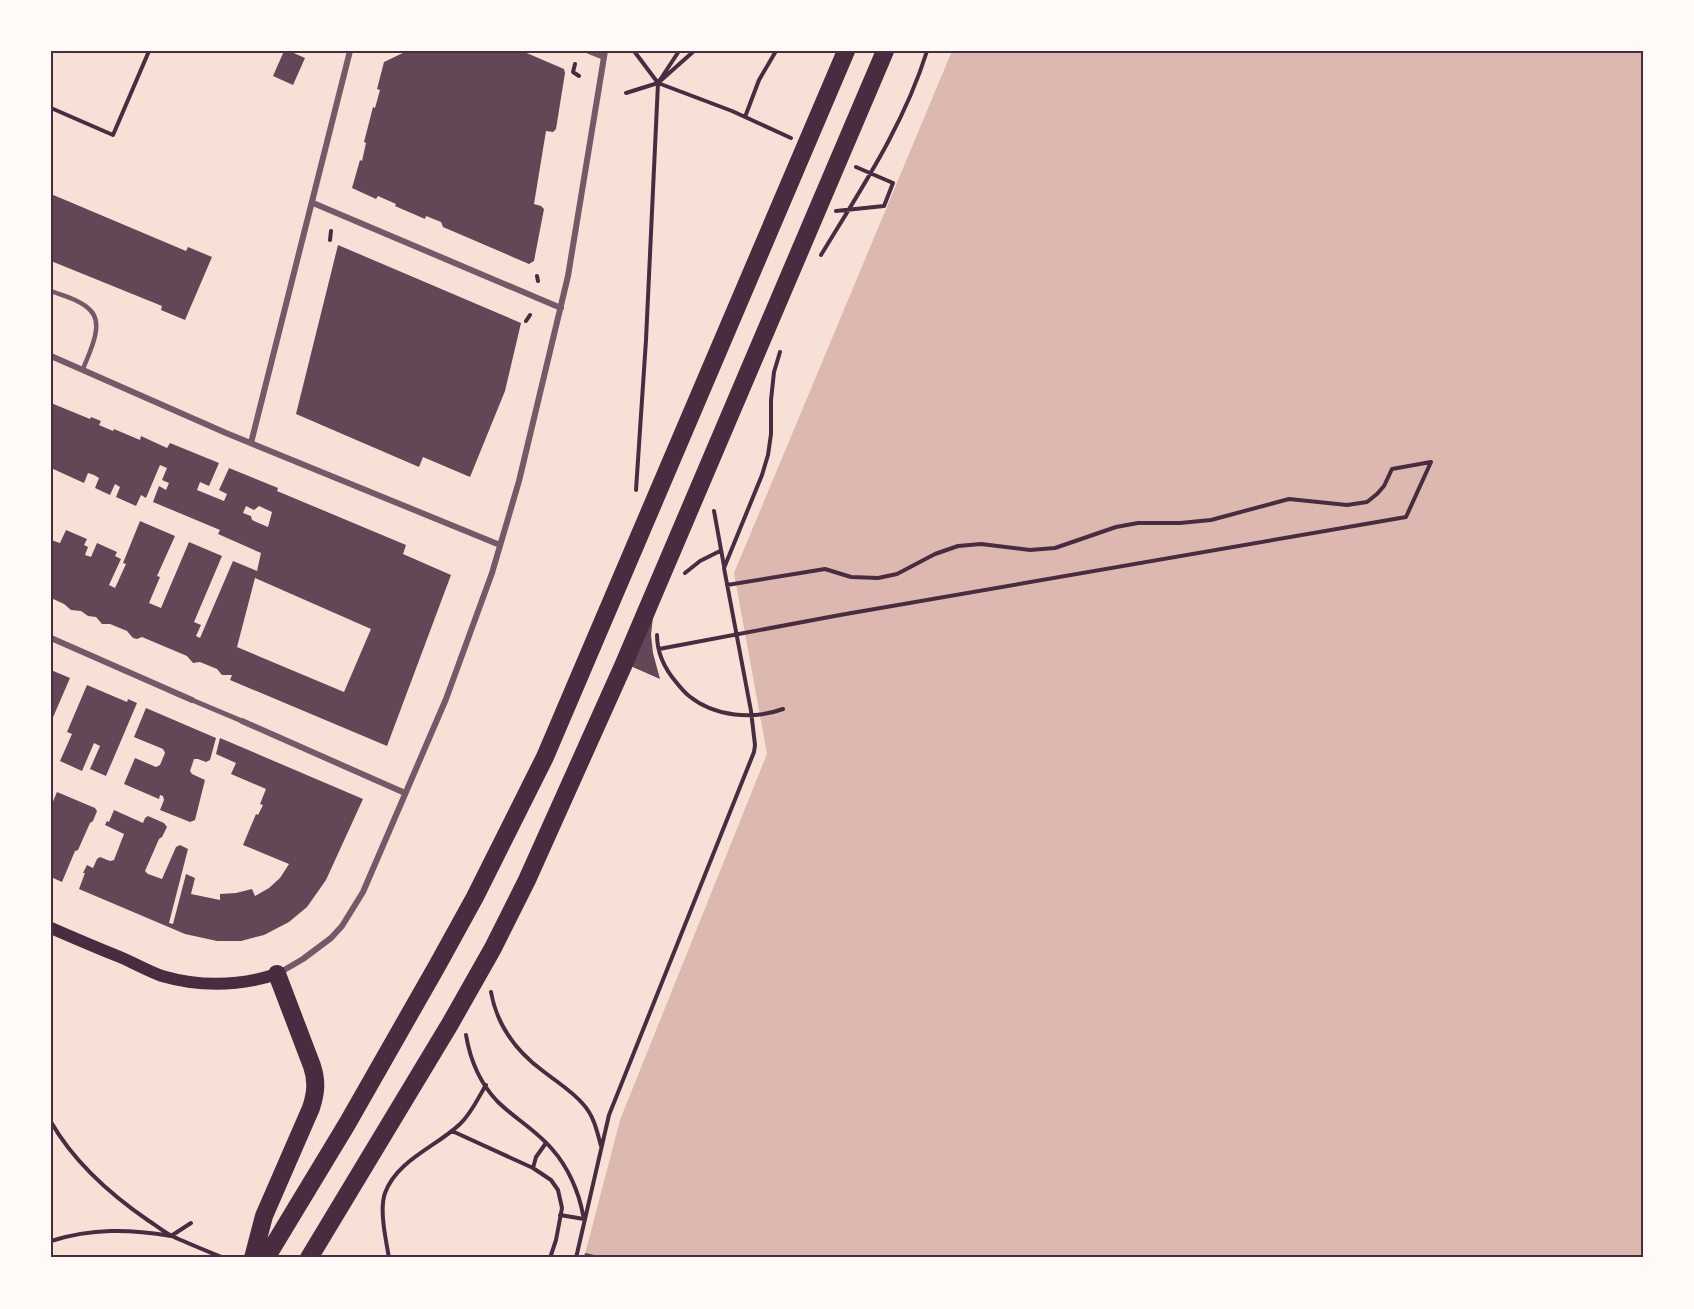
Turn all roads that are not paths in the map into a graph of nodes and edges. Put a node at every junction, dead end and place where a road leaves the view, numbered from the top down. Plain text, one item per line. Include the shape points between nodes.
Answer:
1 (350, 51) edge
2 (589, 51) edge
3 (846, 51) edge
4 (885, 51) edge
5 (604, 54) edge
6 (313, 203) junction
7 (51, 291) edge
8 (561, 308) junction
9 (51, 356) edge
10 (83, 369) junction
11 (251, 443) junction
12 (500, 545) junction
13 (51, 638) edge
14 (192, 700) joint
15 (242, 721) joint
16 (405, 793) junction
17 (51, 928) edge
18 (277, 974) junction
19 (260, 1255) edge
20 (309, 1258) edge

1 - 6 street
2 - 5 street
3 - 19 highway via 545,757 475,897 347,1124
4 - 20 highway via 623,666 527,880 450,1024
5 - 8 street
6 - 8 street
6 - 11 street
7 - 10 lane via 84,304 95,316 94,340
8 - 12 street
9 - 10 street
10 - 11 street
11 - 12 street
12 - 16 street via 446,699
13 - 14 street
14 - 15 street
15 - 16 street
16 - 18 street via 363,892 342,926 317,949
17 - 18 main road via 162,975 190,982 242,982
18 - 19 highway via 315,1073 316,1090 264,1216

